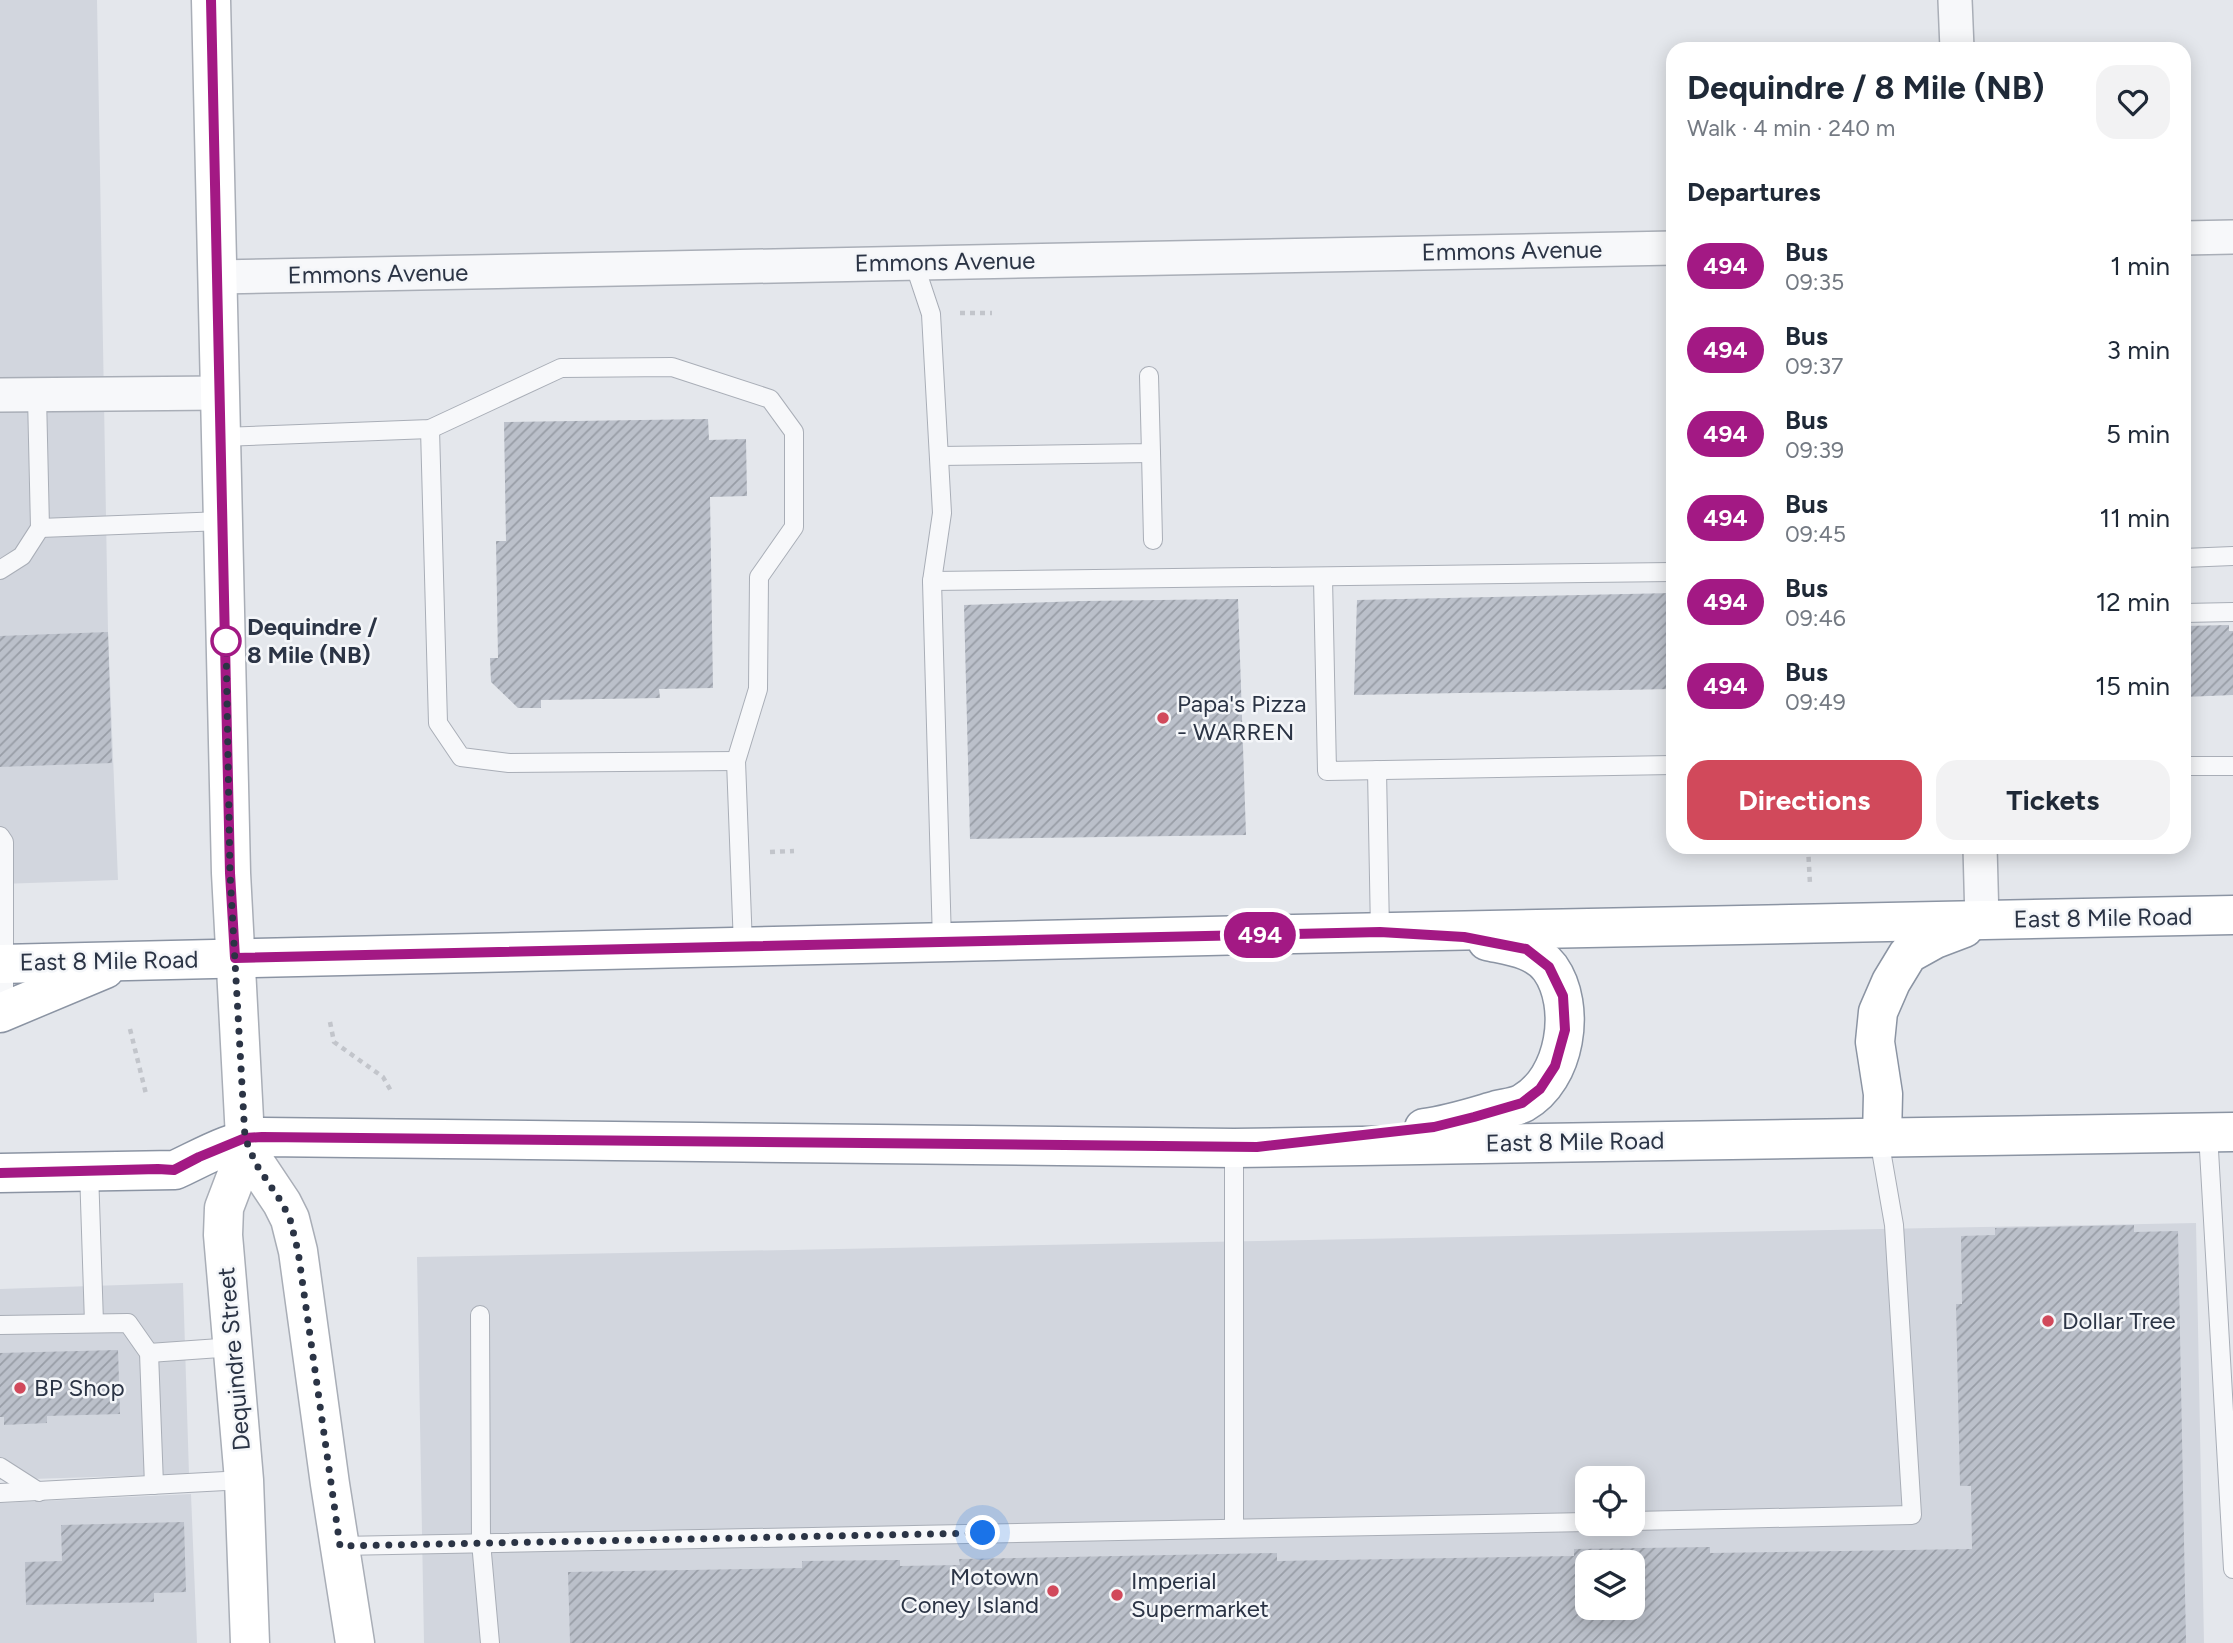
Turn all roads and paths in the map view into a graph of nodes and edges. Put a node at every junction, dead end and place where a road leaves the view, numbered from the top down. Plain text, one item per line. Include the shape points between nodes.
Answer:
1 (211, 0) edge
2 (1955, 0) edge
3 (1957, 42) edge
4 (2233, 237) edge
5 (2191, 238) edge
6 (1666, 248) edge
7 (914, 263) junction
8 (217, 277) junction
9 (1150, 376) dead end
10 (220, 393) junction
11 (0, 395) edge
12 (37, 396) junction
13 (430, 429) junction
14 (222, 437) junction
15 (1151, 453) junction
16 (939, 456) junction
17 (223, 521) junction
18 (40, 528) junction
19 (1153, 540) dead end
20 (2233, 556) edge
21 (2191, 558) edge
22 (0, 570) edge
23 (1666, 572) edge
24 (1324, 578) junction
25 (932, 581) junction
26 (2233, 612) edge
27 (2191, 613) edge
28 (736, 761) junction
29 (1666, 765) edge
30 (2191, 766) edge
31 (2233, 766) edge
32 (1377, 770) junction
33 (0, 836) edge
34 (1980, 854) edge
35 (2233, 915) edge
36 (1982, 921) junction
37 (1380, 932) junction
38 (942, 942) junction
39 (743, 946) junction
40 (235, 958) junction
41 (126, 960) junction
42 (2, 964) edge
43 (2, 1012) edge
44 (330, 1022) dead end
45 (130, 1029) dead end
46 (391, 1091) dead end
47 (146, 1094) dead end
48 (2221, 1132) edge
49 (245, 1138) junction
50 (1882, 1138) junction
51 (1246, 1147) junction
52 (89, 1171) junction
53 (0, 1173) edge
54 (480, 1315) dead end
55 (94, 1323) junction
56 (0, 1325) edge
57 (234, 1347) junction
58 (149, 1353) junction
59 (0, 1467) edge
60 (244, 1480) junction
61 (154, 1485) junction
62 (39, 1492) junction
63 (0, 1493) edge
64 (1575, 1521) edge
65 (1645, 1521) edge
66 (1234, 1528) junction
67 (481, 1542) junction
68 (340, 1546) junction
69 (2233, 1569) edge
70 (250, 1643) edge
71 (355, 1643) edge
72 (490, 1643) edge

1 - 8 main road, Dequindre Street
2 - 3 street
4 - 5 street
6 - 7 street, Emmons Avenue
7 - 8 street, Emmons Avenue
7 - 16 lane via 931,314
8 - 10 main road, Dequindre Street
9 - 15 lane
10 - 12 street
10 - 14 main road, Dequindre Street
11 - 12 street
12 - 18 lane
13 - 14 lane
13 - 28 lane via 438,723 461,757 509,763
13 - 28 lane via 561,368 672,367 769,399 794,432 794,527 759,577 758,689
14 - 17 main road, Dequindre Street
15 - 16 lane
15 - 19 lane
16 - 25 lane via 942,513
17 - 18 lane
17 - 40 main road, Dequindre Street
18 - 22 lane via 22,556
20 - 21 lane
23 - 24 lane
24 - 25 lane
24 - 32 lane via 1327,771
25 - 38 lane
26 - 27 lane
28 - 39 lane
29 - 32 lane
30 - 31 lane
32 - 37 lane
33 - 42 lane via 4,842
34 - 36 street
35 - 36 main road, East 8 Mile Road
36 - 37 main road, East 8 Mile Road
36 - 50 main road via 1908,954 1891,982 1878,1012 1875,1042 1883,1094
37 - 38 main road, East 8 Mile Road
37 - 51 main road via 1464,937 1526,949 1549,967 1563,996 1565,1030 1555,1066 1540,1089 1522,1103 1474,1117 1434,1127
38 - 39 main road, East 8 Mile Road
39 - 40 main road, East 8 Mile Road
40 - 41 main road, East 8 Mile Road
40 - 49 main road, Dequindre Street
41 - 42 main road, East 8 Mile Road
41 - 43 main road
42 - 43 lane
44 - 46 path via 334,1042 383,1077
45 - 47 path
48 - 50 main road, East 8 Mile Road
48 - 69 lane
49 - 51 main road, East 8 Mile Road
49 - 52 main road, East 8 Mile Road via 174,1170
49 - 57 main road, Dequindre Street via 243,1158 224,1208
49 - 68 main road via 286,1211 298,1251
50 - 51 main road, East 8 Mile Road
50 - 65 lane via 1894,1225 1912,1515
51 - 66 lane
52 - 53 main road, East 8 Mile Road
52 - 55 lane
54 - 67 lane
55 - 56 lane
55 - 58 lane via 128,1323
57 - 58 lane
57 - 60 main road, Dequindre Street
58 - 61 lane
59 - 62 lane
60 - 61 lane
60 - 70 main road, Dequindre Street
61 - 62 lane
62 - 63 lane
64 - 66 lane
66 - 67 lane
67 - 68 lane
67 - 72 lane
68 - 71 main road

